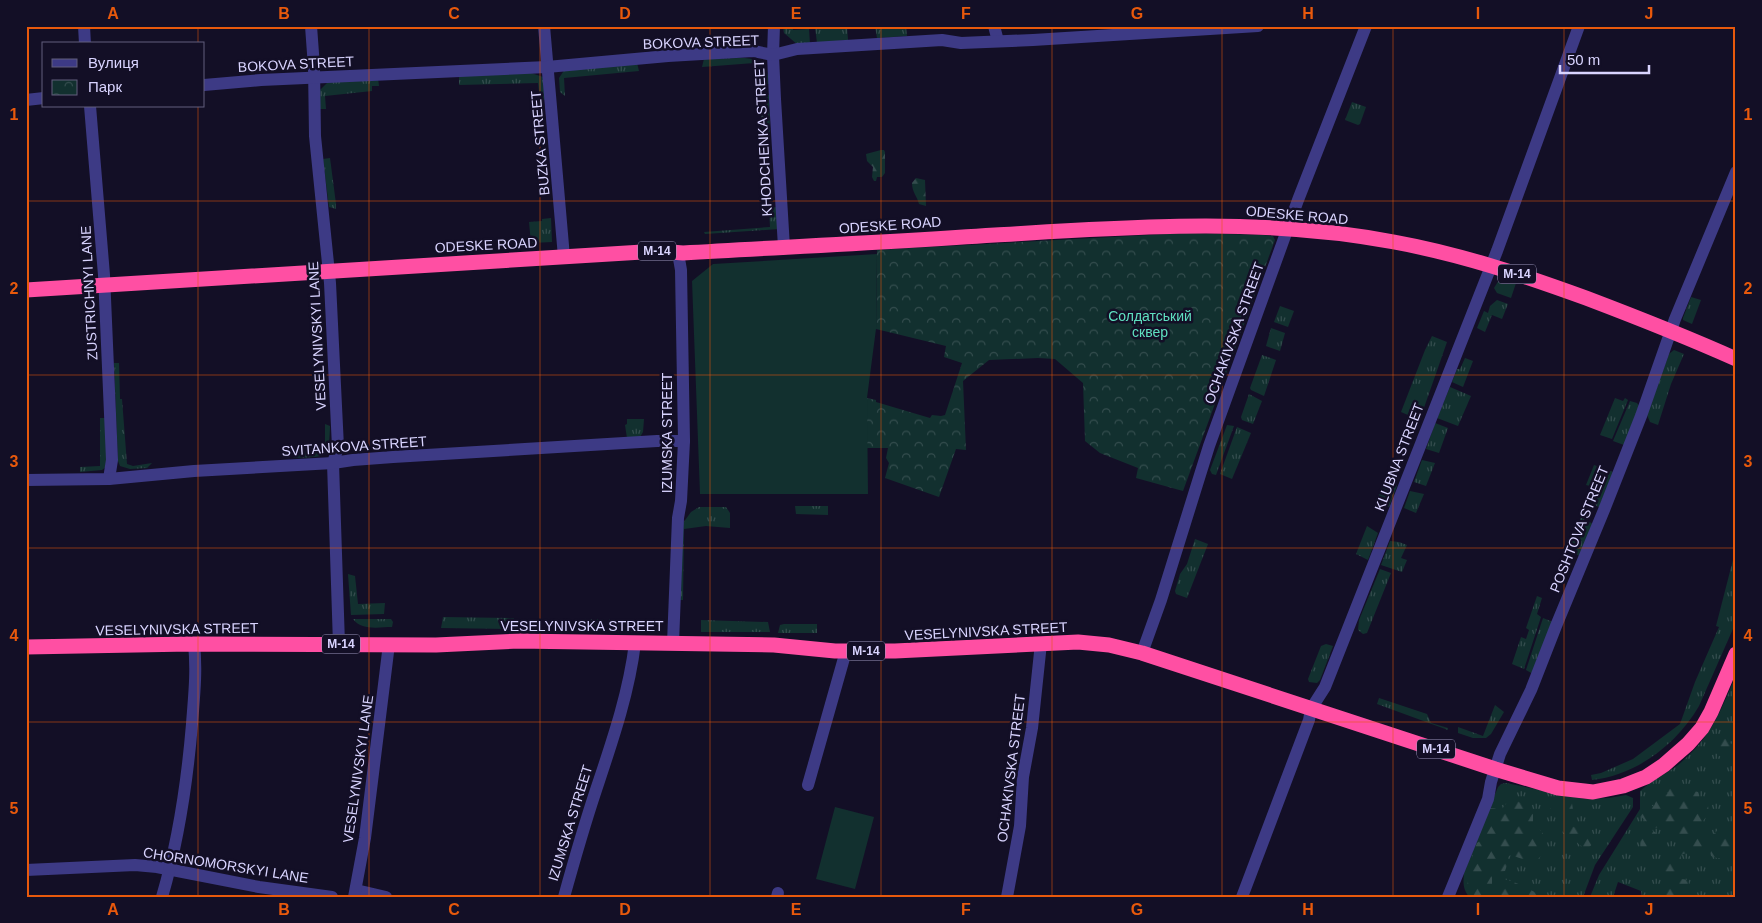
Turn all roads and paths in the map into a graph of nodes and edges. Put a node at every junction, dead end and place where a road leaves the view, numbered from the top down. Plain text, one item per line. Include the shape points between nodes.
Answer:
1 (84, 26) edge
2 (310, 26) edge
3 (544, 26) edge
4 (774, 26) edge
5 (994, 26) edge
6 (1258, 26) edge
7 (1366, 26) edge
8 (1579, 26) edge
9 (998, 41) junction
10 (85, 42) edge
11 (773, 55) junction
12 (547, 67) junction
13 (313, 77) junction
14 (205, 85) edge
15 (42, 98) edge
16 (26, 100) edge
17 (90, 108) edge
18 (1736, 172) edge
19 (1288, 228) junction
20 (784, 247) junction
21 (678, 253) junction
22 (564, 257) junction
23 (1491, 265) junction
24 (329, 271) junction
25 (105, 285) junction
26 (26, 290) edge
27 (1671, 331) junction
28 (1736, 359) edge
29 (684, 441) junction
30 (332, 463) junction
31 (109, 479) junction
32 (26, 480) edge
33 (636, 642) junction
34 (673, 643) junction
35 (1040, 643) junction
36 (194, 644) junction
37 (339, 644) junction
38 (389, 644) junction
39 (26, 647) edge
40 (846, 651) junction
41 (1142, 653) junction
42 (1736, 654) edge
43 (1312, 709) junction
44 (1495, 769) junction
45 (808, 785) dead end
46 (26, 870) edge
47 (170, 870) junction
48 (355, 893) edge
49 (1451, 896) edge
50 (162, 897) edge
51 (332, 897) edge
52 (386, 897) edge
53 (564, 897) edge
54 (1007, 897) edge
55 (1242, 897) edge

1 - 10 street
2 - 13 street, VESELYNIVSKYI LANE
3 - 12 street, BUZKA STREET
4 - 11 street, KHODCHENKA STREET
5 - 9 street
6 - 9 street, BOKOVA STREET
7 - 19 street, OCHAKIVSKA STREET
8 - 23 street, KLUBNA STREET
9 - 11 street, BOKOVA STREET via 960,43 942,40 797,49
11 - 12 street, BOKOVA STREET via 754,51
11 - 20 street, KHODCHENKA STREET
12 - 13 street, BOKOVA STREET
12 - 22 street, BUZKA STREET
13 - 14 street, BOKOVA STREET
13 - 24 street, VESELYNIVSKYI LANE via 317,163
15 - 16 street
17 - 25 street, ZUSTRICHNYI LANE
18 - 27 street, POSHTOVA STREET
19 - 20 highway, ODESKE ROAD / М-14 via 1159,226
19 - 23 highway, ODESKE ROAD / М-14 via 1394,242
19 - 41 street, OCHAKIVSKA STREET via 1209,446
20 - 21 highway, ODESKE ROAD / М-14
21 - 22 highway, ODESKE ROAD / М-14 via 659,251
21 - 29 street, IZUMSKA STREET
22 - 24 highway, ODESKE ROAD / М-14
23 - 27 highway, ODESKE ROAD / М-14
23 - 43 street, KLUBNA STREET via 1325,687
24 - 25 highway, ODESKE ROAD / М-14
24 - 30 street, VESELYNIVSKYI LANE via 338,447
25 - 26 highway, ODESKE ROAD / М-14
25 - 31 street, ZUSTRICHNYI LANE via 112,460
27 - 28 highway, ODESKE ROAD / М-14
27 - 44 street, POSHTOVA STREET via 1604,510 1531,690
29 - 30 street, SVITANKOVA STREET via 556,446
29 - 34 street, IZUMSKA STREET
30 - 31 street, SVITANKOVA STREET
30 - 37 street, VESELYNIVSKYI LANE
31 - 32 street, SVITANKOVA STREET
33 - 34 highway, VESELYNIVSKA STREET / М-14
33 - 38 highway, VESELYNIVSKA STREET / М-14
33 - 53 street, IZUMSKA STREET via 622,711
34 - 40 highway, VESELYNIVSKA STREET / М-14 via 774,645
35 - 40 highway, VESELYNIVSKA STREET / М-14
35 - 41 highway, VESELYNIVSKA STREET / М-14 via 1097,643
35 - 54 street, OCHAKIVSKA STREET via 1020,826
36 - 37 highway, VESELYNIVSKA STREET / М-14
36 - 39 highway, VESELYNIVSKA STREET / М-14
36 - 47 street via 196,666 187,784
37 - 38 highway, VESELYNIVSKA STREET / М-14
38 - 48 street, VESELYNIVSKYI LANE
40 - 45 street
41 - 43 highway, VESELYNIVSKA STREET / М-14
42 - 44 highway, VESELYNIVSKA STREET / М-14 via 1702,728 1674,757 1634,782 1584,792 1558,788
43 - 44 highway, VESELYNIVSKA STREET / М-14
43 - 55 street, KLUBNA STREET
44 - 49 street, POSHTOVA STREET via 1488,799
46 - 47 street, CHORNOMORSKYI LANE via 136,865
47 - 50 street
47 - 51 street, CHORNOMORSKYI LANE
48 - 52 street

